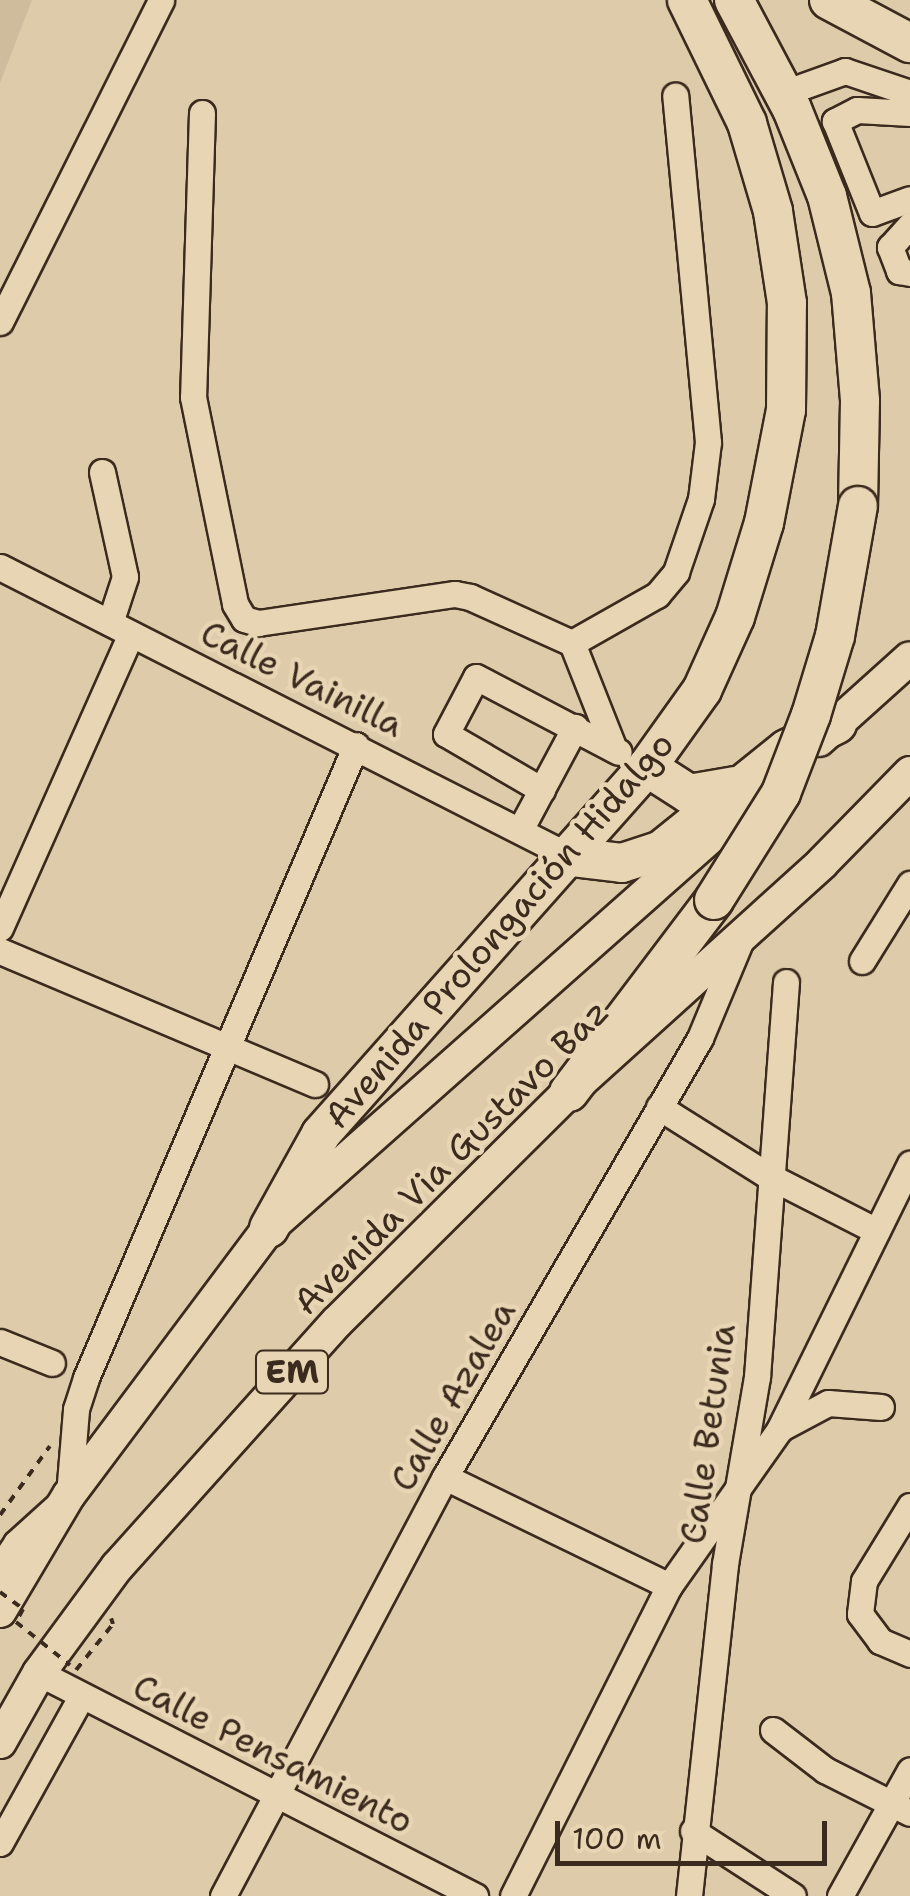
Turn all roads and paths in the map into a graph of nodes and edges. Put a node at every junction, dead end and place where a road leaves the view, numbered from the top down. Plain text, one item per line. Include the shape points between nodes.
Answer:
1 (161, 0) edge
2 (687, 0) edge
3 (734, 0) edge
4 (829, 0) edge
5 (910, 42) edge
6 (784, 93) junction
7 (910, 93) edge
8 (675, 96) dead end
9 (202, 113) dead end
10 (910, 113) edge
11 (910, 199) edge
12 (910, 225) edge
13 (910, 273) edge
14 (0, 322) edge
15 (102, 472) dead end
16 (0, 567) edge
17 (121, 629) junction
18 (572, 643) junction
19 (910, 658) edge
20 (836, 724) junction
21 (575, 727) junction
22 (356, 745) junction
23 (614, 749) junction
24 (647, 767) junction
25 (910, 773) edge
26 (738, 785) junction
27 (542, 790) junction
28 (520, 830) junction
29 (572, 856) junction
30 (910, 884) edge
31 (0, 928) edge
32 (744, 932) junction
33 (0, 951) edge
34 (862, 960) dead end
35 (786, 982) dead end
36 (229, 1047) junction
37 (315, 1084) dead end
38 (569, 1092) junction
39 (658, 1107) junction
40 (910, 1164) edge
41 (767, 1175) junction
42 (269, 1228) junction
43 (876, 1231) junction
44 (0, 1342) edge
45 (52, 1364) dead end
46 (882, 1408) dead end
47 (76, 1409) junction
48 (778, 1430) junction
49 (445, 1478) junction
50 (738, 1482) junction
51 (69, 1495) junction
52 (910, 1506) edge
53 (0, 1515) edge
54 (0, 1567) edge
55 (669, 1586) junction
56 (0, 1592) edge
57 (0, 1612) edge
58 (101, 1624) dead end
59 (910, 1654) edge
60 (64, 1681) junction
61 (774, 1730) dead end
62 (0, 1742) edge
63 (910, 1770) edge
64 (279, 1793) junction
65 (899, 1810) edge
66 (692, 1831) junction
67 (0, 1843) edge
68 (223, 1896) edge
69 (475, 1896) edge
70 (513, 1896) edge
71 (689, 1896) edge
72 (794, 1896) edge
73 (840, 1896) edge

1 - 14 street
2 - 24 highway, Avenida Prolongación Hidalgo via 748,123 774,211 786,303 786,410 764,523 735,617 702,690
3 - 6 highway
4 - 5 highway
6 - 7 street via 845,72
6 - 38 highway, bridge via 827,196 851,292 860,402 858,506 835,636 781,793 714,900
8 - 18 street via 708,442 701,499 676,572 657,595
9 - 18 street via 193,396 235,604 244,618 258,622 456,594
10 - 11 street via 857,110 835,121 872,213
12 - 13 street via 890,247 900,271
15 - 17 street via 125,577
16 - 17 street, Calle Vainilla
17 - 22 street, Calle Vainilla
17 - 31 street
18 - 23 street
19 - 20 main road, Avenida Via Gustavo Baz
20 - 26 highway
20 - 42 main road, Avenida Via Gustavo Baz
21 - 23 street
21 - 27 street
21 - 27 street via 486,678 468,683 446,734
22 - 28 street, Calle Vainilla
22 - 36 street
23 - 24 street
24 - 26 highway via 688,794
24 - 29 highway, Avenida Prolongación Hidalgo
25 - 32 main road, Avenida Via Gustavo Baz / EM
26 - 29 highway via 650,855 622,862
27 - 28 street
28 - 29 street, Calle Vainilla
29 - 42 highway, Avenida Prolongación Hidalgo via 321,1134
30 - 34 street
32 - 38 main road, Avenida Via Gustavo Baz / EM
32 - 39 street, Calle Azalea via 700,1038
33 - 36 street
35 - 41 street, Calle Betunia
36 - 37 street
36 - 47 street
38 - 60 main road, Avenida Via Gustavo Baz / EM via 324,1336 117,1567
39 - 41 street
39 - 49 street, Calle Azalea
40 - 43 street
41 - 43 street
41 - 50 street, Calle Betunia via 757,1377
42 - 51 main road, Avenida Via Gustavo Baz
43 - 48 street
44 - 45 street
46 - 48 street via 815,1406
47 - 51 street
47 - 53 path
48 - 50 street
49 - 55 street
49 - 64 street, Calle Azalea
50 - 55 street
50 - 66 street, Calle Betunia
51 - 54 street via 16,1542
51 - 57 main road, Avenida Via Gustavo Baz
52 - 59 street via 864,1581 860,1614 880,1641
55 - 70 street
56 - 60 path, bridge via 22,1609 16,1622
58 - 60 path via 109,1614 114,1624
60 - 62 main road, EM
60 - 64 street, Calle Pensamiento
60 - 67 street
61 - 65 street via 825,1770
63 - 65 street
64 - 68 street, Calle Azalea
64 - 69 street, Calle Pensamiento
65 - 73 street
66 - 71 street, Calle Betunia
66 - 72 street

